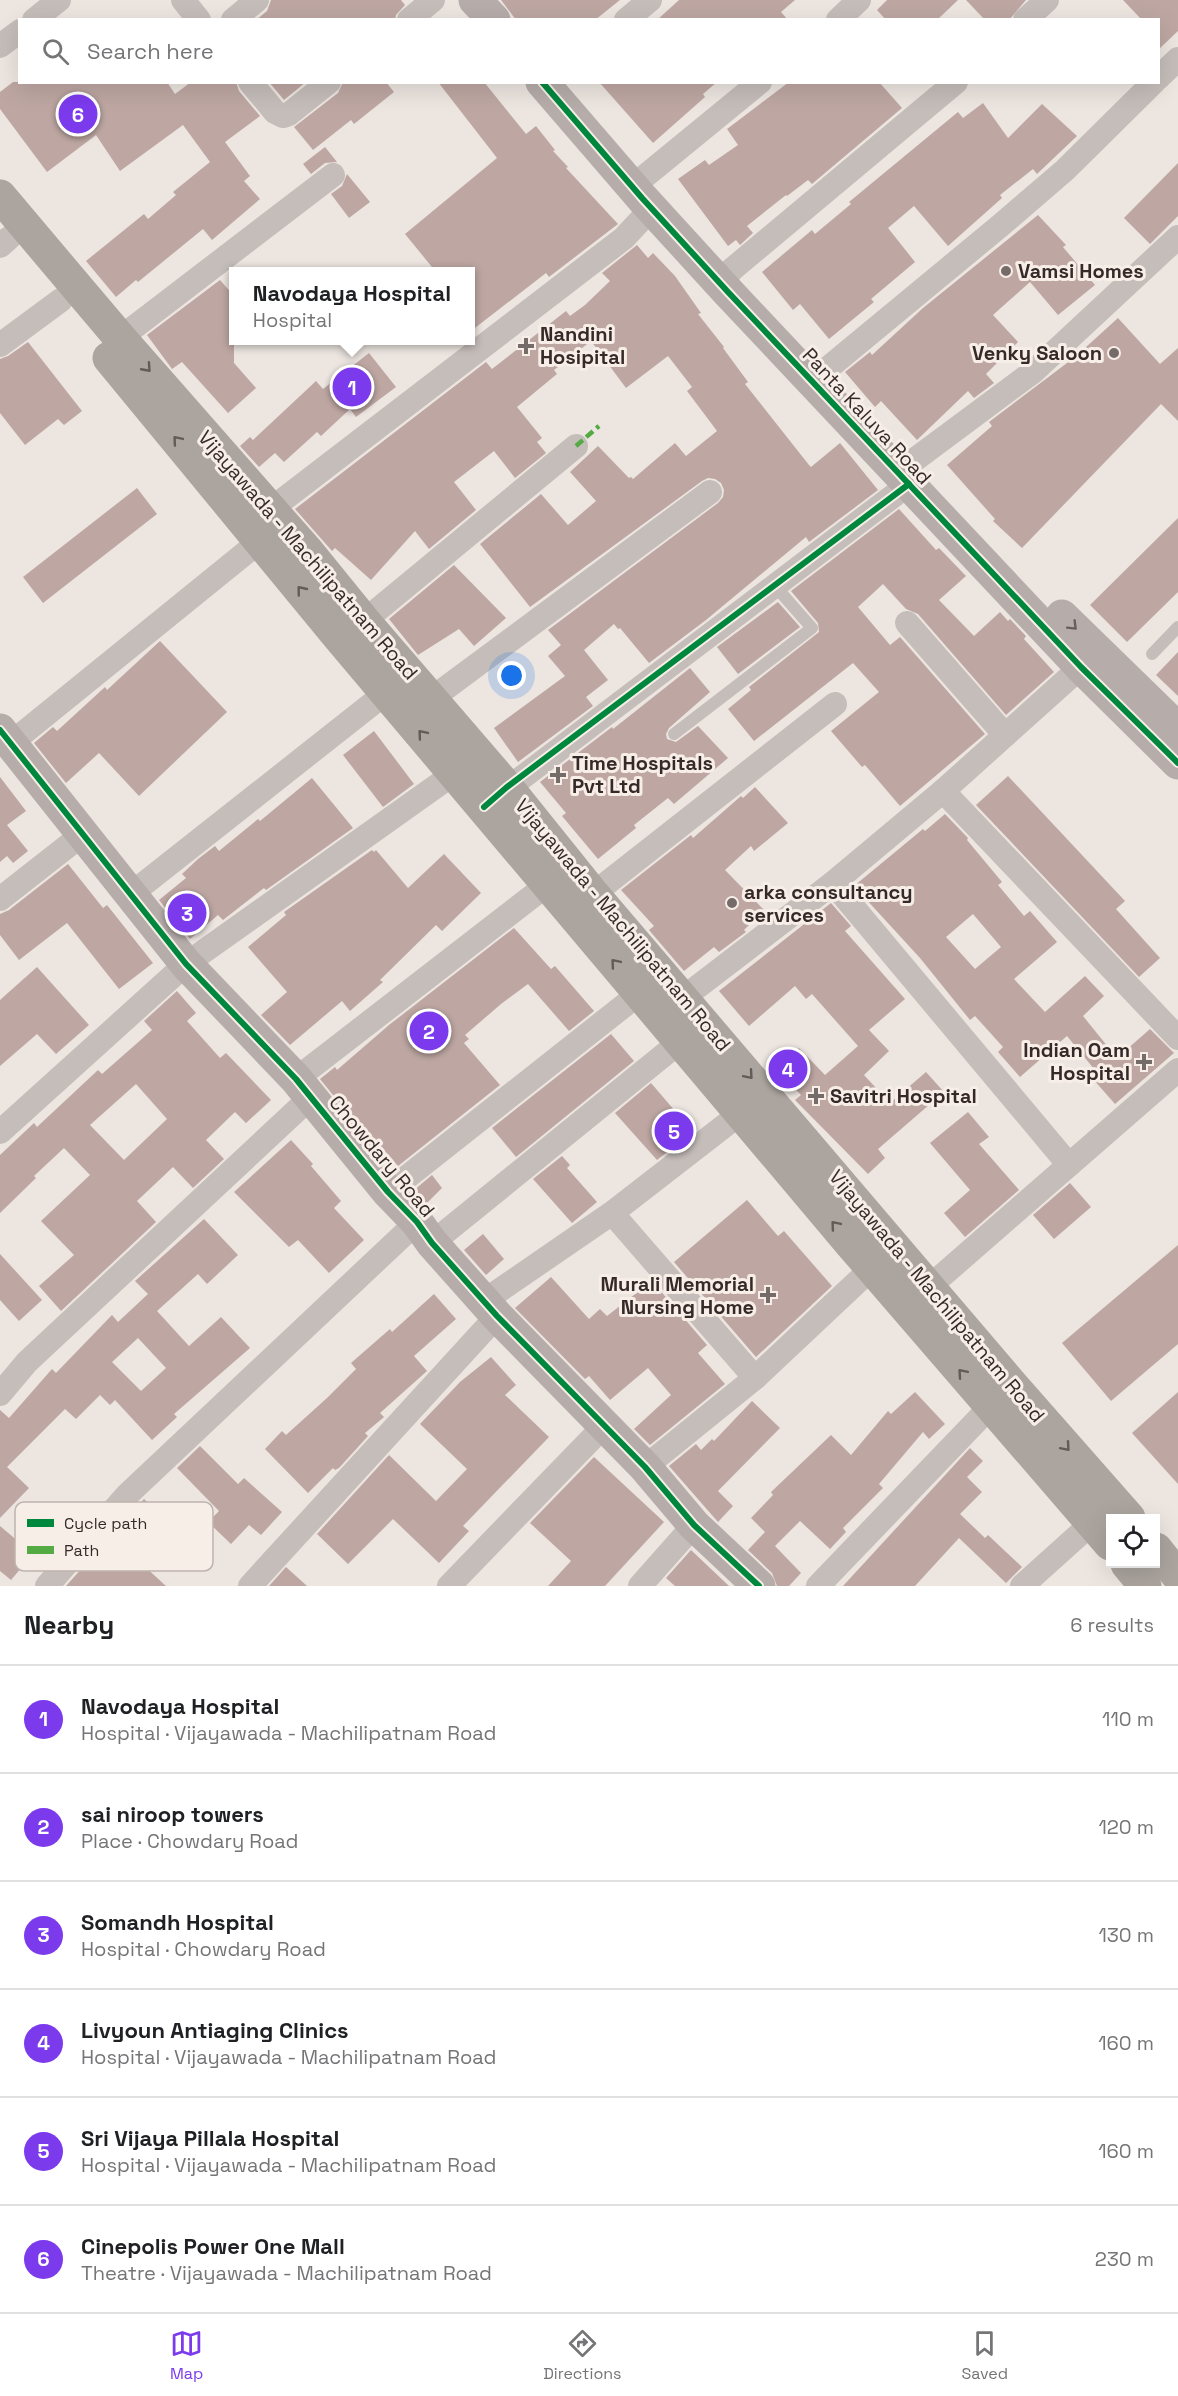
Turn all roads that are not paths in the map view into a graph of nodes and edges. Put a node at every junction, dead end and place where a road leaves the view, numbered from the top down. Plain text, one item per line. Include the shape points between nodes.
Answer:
1 (59, 0) edge
2 (183, 0) edge
3 (257, 0) edge
4 (433, 0) edge
5 (464, 0) edge
6 (475, 0) edge
7 (650, 0) edge
8 (859, 0) edge
9 (1047, 0) edge
10 (36, 18) edge
11 (197, 18) edge
12 (235, 18) edge
13 (411, 18) edge
14 (480, 18) edge
15 (492, 18) edge
16 (628, 18) edge
17 (840, 18) edge
18 (1027, 18) edge
19 (18, 32) edge
20 (0, 46) edge
21 (1178, 59) edge
22 (1160, 76) edge
23 (252, 84) edge
24 (326, 84) edge
25 (544, 84) edge
26 (557, 84) edge
27 (758, 84) edge
28 (954, 84) edge
29 (1152, 84) edge
30 (333, 175) dead end
31 (644, 177) junction
32 (0, 196) edge
33 (651, 209) junction
34 (3, 237) edge
35 (1178, 237) edge
36 (727, 280) junction
37 (61, 300) junction
38 (120, 338) junction
39 (0, 345) edge
40 (822, 373) junction
41 (576, 446) dead end
42 (909, 474) junction
43 (710, 492) dead end
44 (272, 509) junction
45 (260, 541) junction
46 (775, 586) junction
47 (364, 621) junction
48 (907, 623) dead end
49 (1178, 627) edge
50 (1152, 654) dead end
51 (1081, 668) junction
52 (387, 692) junction
53 (431, 699) junction
54 (836, 704) dead end
55 (1178, 729) edge
56 (674, 734) dead end
57 (1005, 735) junction
58 (6, 737) edge
59 (1178, 763) edge
60 (467, 765) junction
61 (943, 791) junction
62 (496, 797) junction
63 (83, 834) junction
64 (834, 883) junction
65 (548, 884) junction
66 (131, 894) junction
67 (593, 894) junction
68 (0, 899) edge
69 (186, 964) junction
70 (640, 993) junction
71 (684, 998) junction
72 (1178, 1038) edge
73 (681, 1041) junction
74 (1178, 1070) edge
75 (304, 1088) junction
76 (741, 1113) junction
77 (0, 1132) edge
78 (1070, 1166) junction
79 (388, 1192) junction
80 (612, 1213) junction
81 (425, 1232) junction
82 (872, 1268) junction
83 (929, 1287) junction
84 (491, 1308) junction
85 (755, 1378) junction
86 (0, 1394) edge
87 (991, 1406) junction
88 (603, 1426) junction
89 (645, 1467) junction
90 (121, 1502) edge
91 (1126, 1514) edge
92 (694, 1525) junction
93 (1101, 1533) edge
94 (1160, 1555) edge
95 (1131, 1568) edge
96 (60, 1571) edge
97 (1178, 1576) edge
98 (47, 1586) edge
99 (250, 1586) edge
100 (448, 1586) edge
101 (640, 1586) edge
102 (759, 1586) edge
103 (818, 1586) edge
104 (1022, 1586) edge
105 (1145, 1586) edge

1 - 10 street
2 - 11 street
3 - 12 street
4 - 13 street
5 - 14 street
6 - 15 street
7 - 16 street
8 - 17 street
9 - 18 street
19 - 20 street
21 - 22 street
23 - 24 street via 274,112 283,116
25 - 33 street, Panta Kaluva Road
26 - 31 street, Panta Kaluva Road
27 - 31 street
28 - 36 street
29 - 40 street via 1049,184
30 - 38 street
31 - 36 street, Panta Kaluva Road
32 - 38 highway, Vijayawada - Machilipatnam Road
33 - 36 street, Panta Kaluva Road
33 - 44 street via 624,238
34 - 37 highway, Vijayawada - Machilipatnam Road
35 - 42 street via 1034,370
36 - 40 street, Panta Kaluva Road
36 - 42 street, Panta Kaluva Road
37 - 39 street
45 -> 37 highway, Vijayawada - Machilipatnam Road
38 -> 44 highway, Vijayawada - Machilipatnam Road
40 - 42 street, Panta Kaluva Road
41 - 47 street
42 - 46 street
42 - 51 street, Panta Kaluva Road
42 -> 55 street, Panta Kaluva Road
43 - 53 street
44 - 47 highway, Vijayawada - Machilipatnam Road
52 -> 45 highway, Vijayawada - Machilipatnam Road
45 - 58 street
46 - 56 lane via 812,628
46 - 62 street
47 - 53 highway, Vijayawada - Machilipatnam Road
48 - 57 street
49 - 50 lane
51 - 57 street
51 - 59 street, Panta Kaluva Road
60 -> 52 highway, Vijayawada - Machilipatnam Road
52 - 66 street
53 - 60 highway, Vijayawada - Machilipatnam Road
54 - 67 street
57 - 61 street
58 - 63 street, Chowdary Road
60 - 62 highway, Vijayawada - Machilipatnam Road
60 - 69 street
61 - 64 street
61 - 72 street
62 - 65 highway, Vijayawada - Machilipatnam Road
62 - 67 highway, Vijayawada - Machilipatnam Road
63 - 66 street, Chowdary Road
63 - 68 street
64 - 71 street
64 - 78 street
70 -> 65 highway, Vijayawada - Machilipatnam Road
65 - 75 street
66 - 69 street, Chowdary Road
67 - 71 highway, Vijayawada - Machilipatnam Road
69 - 75 street, Chowdary Road
69 - 77 street
70 - 73 highway, Vijayawada - Machilipatnam Road
70 - 79 street
71 -> 83 highway, Vijayawada - Machilipatnam Road
73 - 76 highway, Vijayawada - Machilipatnam Road
73 - 81 street
74 - 78 street
75 - 79 street, Chowdary Road
75 - 86 street via 27,1362
76 - 80 street
82 -> 76 highway, Vijayawada - Machilipatnam Road
78 - 83 street
79 - 81 street, Chowdary Road
80 - 84 street
80 - 85 street
81 - 84 street, Chowdary Road
81 - 90 street
82 - 85 street
87 -> 82 highway, Vijayawada - Machilipatnam Road
83 -> 91 highway, Vijayawada - Machilipatnam Road
84 - 88 street, Chowdary Road
84 - 99 street
85 - 89 street
87 - 93 highway, Vijayawada - Machilipatnam Road
87 - 103 street
88 - 89 street, Chowdary Road
88 - 100 street
89 - 92 street, Chowdary Road
92 - 101 street
92 - 102 street, Chowdary Road
93 - 104 street
94 - 97 highway
95 - 105 highway
96 - 98 street

